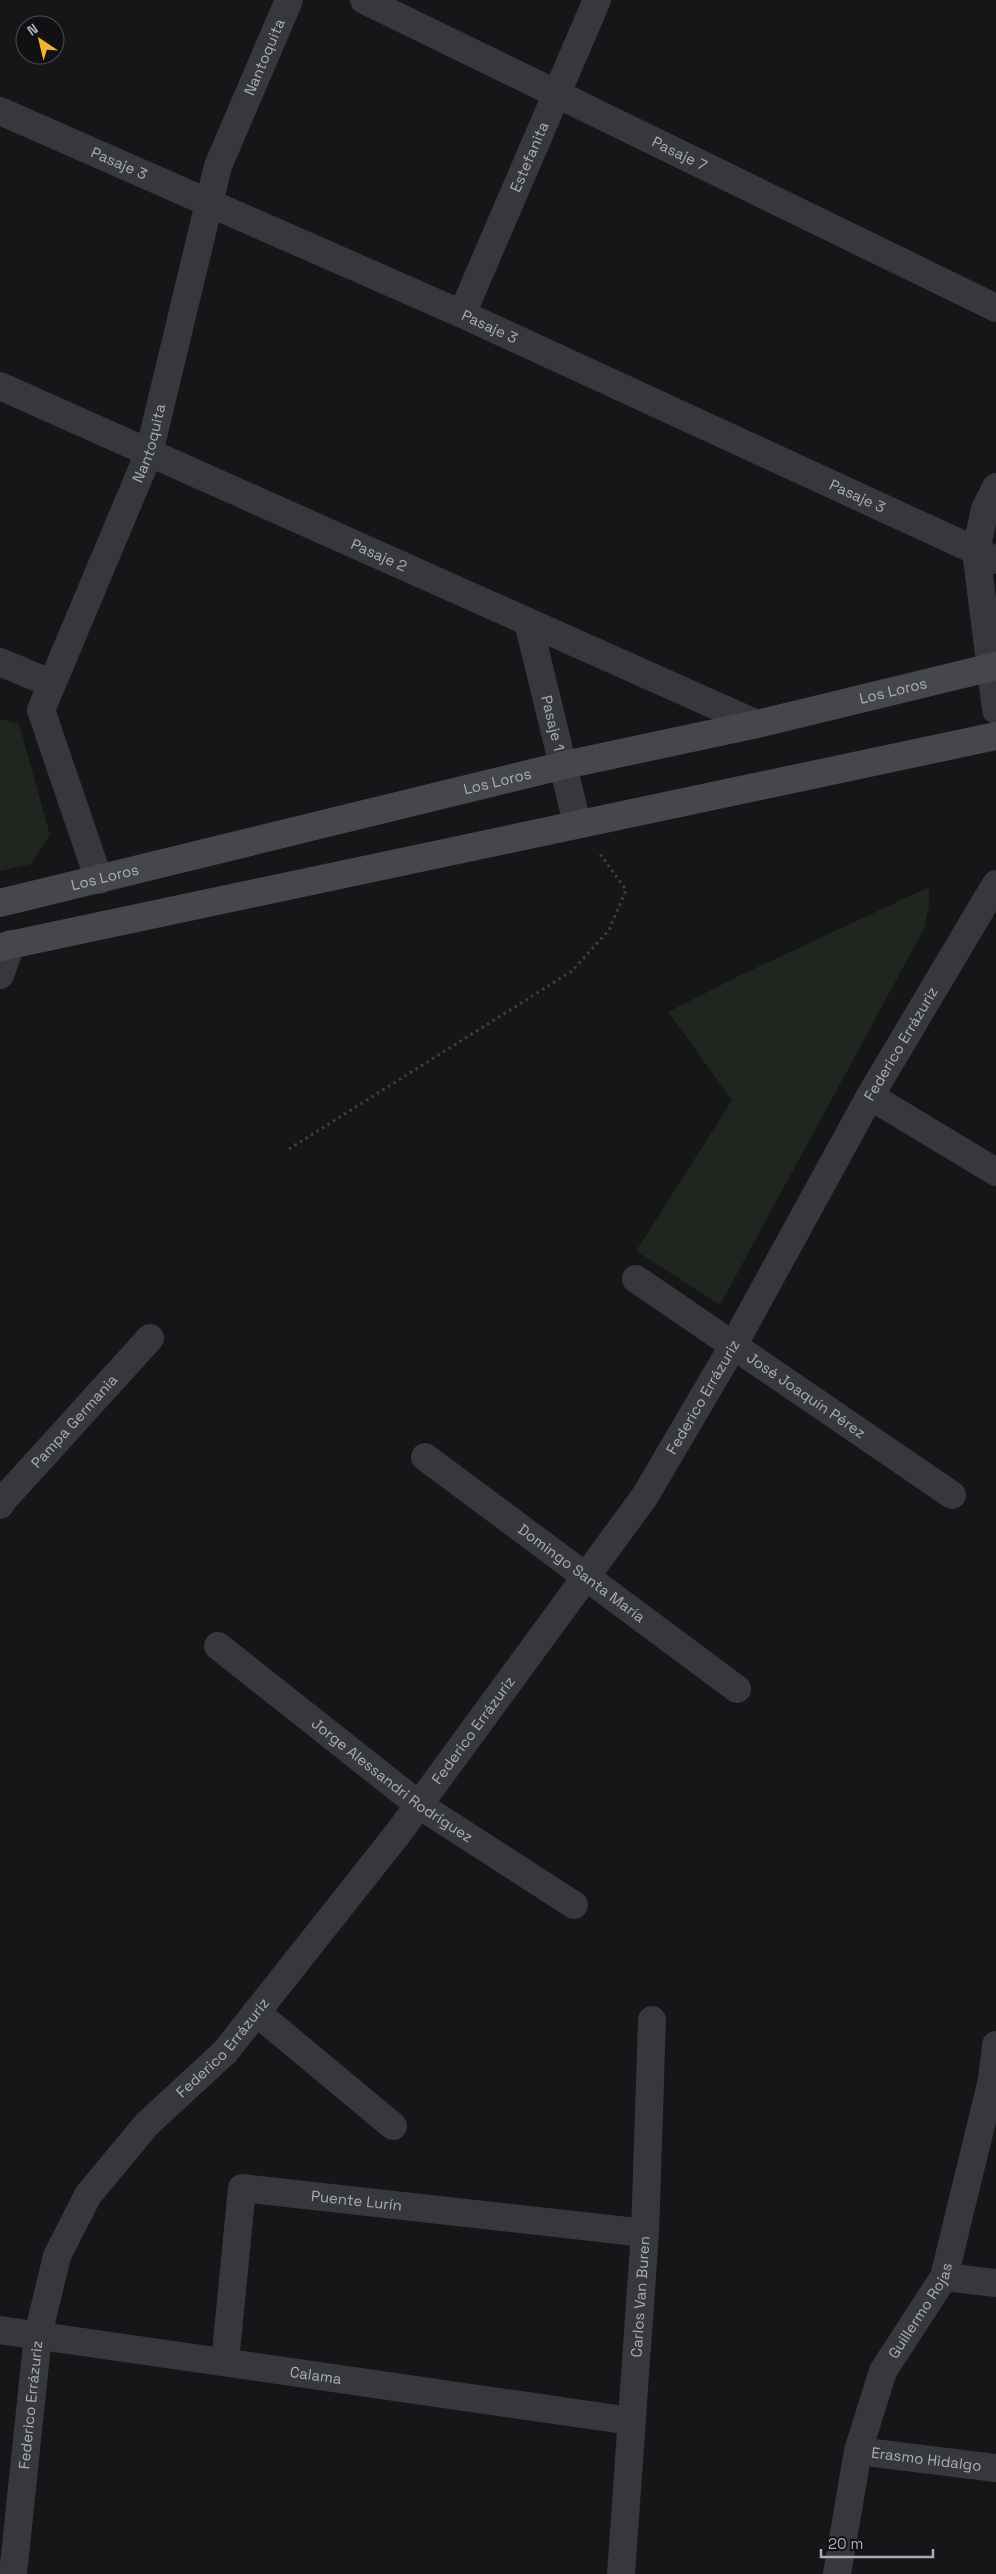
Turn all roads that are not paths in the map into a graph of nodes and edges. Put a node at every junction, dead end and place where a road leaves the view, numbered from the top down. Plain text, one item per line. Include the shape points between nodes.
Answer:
1 (289, 0) edge
2 (364, 0) edge
3 (597, 0) edge
4 (558, 94) junction
5 (0, 111) edge
6 (208, 204) junction
7 (996, 308) edge
8 (462, 314) junction
9 (0, 386) edge
10 (149, 453) junction
11 (996, 487) edge
12 (986, 556) edge
13 (528, 622) junction
14 (0, 662) edge
15 (994, 666) edge
16 (52, 684) junction
17 (996, 710) edge
18 (758, 724) junction
19 (996, 736) edge
20 (565, 765) junction
21 (578, 823) junction
22 (99, 880) junction
23 (996, 884) edge
24 (0, 902) edge
25 (6, 945) edge
26 (0, 975) edge
27 (870, 1096) junction
28 (996, 1172) edge
29 (636, 1279) dead end
30 (150, 1338) dead end
31 (733, 1346) junction
32 (425, 1457) dead end
33 (952, 1495) dead end
34 (0, 1505) edge
35 (587, 1576) junction
36 (218, 1646) dead end
37 (737, 1689) dead end
38 (419, 1805) junction
39 (574, 1905) dead end
40 (256, 2012) junction
41 (652, 2020) dead end
42 (996, 2045) edge
43 (994, 2080) edge
44 (393, 2126) dead end
45 (645, 2233) junction
46 (944, 2277) junction
47 (996, 2283) edge
48 (0, 2330) edge
49 (38, 2334) junction
50 (225, 2362) junction
51 (631, 2421) junction
52 (858, 2451) junction
53 (996, 2468) edge
54 (13, 2574) edge
55 (621, 2574) edge
56 (837, 2574) edge

1 - 6 street, Nantoquita via 218,166
2 - 4 street, Pasaje 7
3 - 4 street, Estefanita
4 - 7 street, Pasaje 7
4 - 8 street, Estefanita
5 - 6 street, Pasaje 3
6 - 8 street, Pasaje 3
6 - 10 street, Nantoquita
8 - 12 street, Pasaje 3
9 - 10 street, Pasaje 2
10 - 13 street, Pasaje 2
10 - 16 street, Nantoquita
11 - 12 street via 985,509
12 - 15 street
13 - 18 street, Pasaje 2
13 - 20 street, Pasaje 1
14 - 16 street
15 - 17 street
15 - 18 main road, Los Loros
16 - 22 street, Nantoquita via 41,710
18 - 20 main road, Los Loros
19 - 21 main road
20 - 21 street, Pasaje 1
20 - 22 main road, Los Loros
21 - 25 main road
22 - 24 main road, Los Loros
23 - 27 street, Federico Errázuriz
25 - 26 street
27 - 28 street
27 - 31 street, Federico Errázuriz
29 - 31 street, José Joaquín Pérez
30 - 34 street, Pampa Germania
31 - 33 street, José Joaquín Pérez
31 - 35 street, Federico Errázuriz via 646,1496
32 - 35 street, Domingo Santa María
35 - 37 street, Domingo Santa María
35 - 38 street, Federico Errázuriz
36 - 38 street, Jorge Alessandri Rodríguez
38 - 39 street, Jorge Alessandri Rodríguez
38 - 40 street, Federico Errázuriz
40 - 44 street
40 - 49 street, Federico Errázuriz via 225,2052 148,2124 88,2195 57,2256
41 - 45 street, Carlos Van Buren
42 - 43 street, Guillermo Rojas
43 - 46 street, Guillermo Rojas
45 - 50 street, Puente Lurín via 242,2188
45 - 51 street, Carlos Van Buren
46 - 47 street
46 - 52 street, Guillermo Rojas via 883,2371
48 - 49 street, Calama
49 - 50 street, Calama
49 - 54 street, Federico Errázuriz
50 - 51 street, Calama
51 - 55 street, Carlos Van Buren
52 - 53 street, Erasmo Hidalgo
52 - 56 street, Guillermo Rojas

